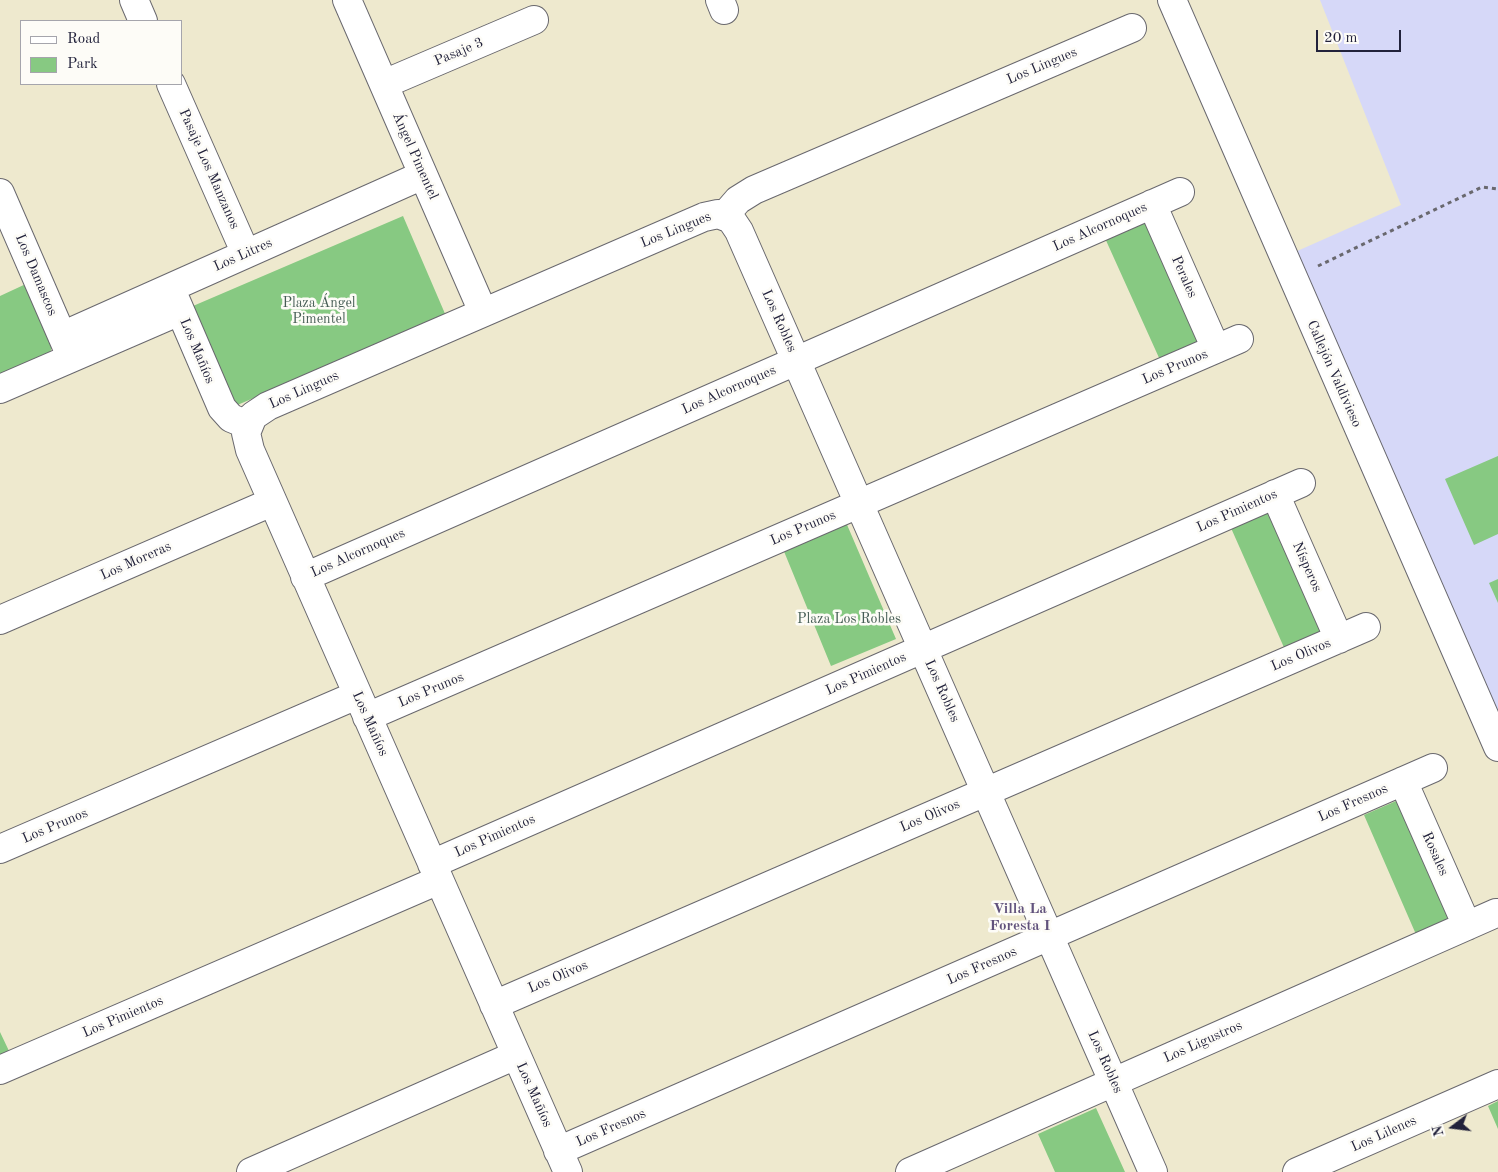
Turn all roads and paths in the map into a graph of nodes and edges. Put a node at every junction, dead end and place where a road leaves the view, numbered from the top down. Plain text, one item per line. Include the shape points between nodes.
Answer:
1 (134, 0) edge
2 (347, 0) edge
3 (1172, 0) edge
4 (144, 20) edge
5 (534, 20) dead end
6 (1132, 28) dead end
7 (384, 84) junction
8 (171, 85) edge
9 (424, 174) junction
10 (1498, 189) edge
11 (1180, 192) dead end
12 (0, 193) edge
13 (1152, 204) junction
14 (724, 216) junction
15 (246, 254) junction
16 (1292, 278) junction
17 (175, 299) junction
18 (483, 312) junction
19 (1227, 344) joint
20 (66, 347) junction
21 (796, 361) junction
22 (0, 390) edge
23 (248, 424) junction
24 (1300, 483) dead end
25 (1275, 494) junction
26 (272, 502) junction
27 (859, 504) junction
28 (305, 577) junction
29 (0, 620) edge
30 (1366, 628) dead end
31 (1339, 639) junction
32 (923, 649) junction
33 (362, 706) junction
34 (1498, 747) edge
35 (1433, 768) dead end
36 (1403, 781) junction
37 (986, 792) junction
38 (0, 850) edge
39 (435, 872) junction
40 (1496, 913) dead end
41 (1467, 926) junction
42 (1049, 936) junction
43 (494, 1005) junction
44 (516, 1055) junction
45 (0, 1070) edge
46 (1113, 1082) junction
47 (1498, 1084) edge
48 (563, 1162) edge
49 (251, 1172) edge
50 (910, 1172) edge
51 (1153, 1172) edge
52 (1297, 1172) edge

1 - 4 street
2 - 7 street, Ángel Pimentel
3 - 16 street, Callejón Valdivieso
5 - 7 street, Pasaje 3
6 - 14 street, Los Lingues via 754,190 738,200
7 - 9 street, Ángel Pimentel
8 - 15 street, Pasaje Los Manzanos
9 - 15 street, Los Litres
9 - 18 street, Ángel Pimentel
10 - 16 path via 1482,187
11 - 13 street, Los Alcornoques
12 - 20 street, Los Damascos
13 - 19 street, Perales
13 - 21 street, Los Alcornoques
14 - 18 street, Los Lingues via 704,216
14 - 21 street, Los Robles via 736,224
15 - 17 street, Los Litres
16 - 34 street, Callejón Valdivieso
17 - 20 street, Los Litres
17 - 23 street, Los Mañíos via 222,408 231,418
18 - 23 street, Los Lingues via 260,410
19 - 27 street, Los Prunos
20 - 22 street, Los Litres
21 - 27 street, Los Robles
21 - 28 street, Los Alcornoques
23 - 26 street, Los Mañíos via 247,442
24 - 25 street, Los Pimientos
25 - 31 street, Nísperos
25 - 32 street, Los Pimientos
26 - 28 street, Los Mañíos
26 - 29 street, Los Moreras
27 - 32 street, Los Robles
27 - 33 street, Los Prunos
28 - 33 street, Los Mañíos
30 - 31 street, Los Olivos
31 - 37 street, Los Olivos
32 - 37 street, Los Robles
32 - 39 street, Los Pimientos
33 - 38 street, Los Prunos
33 - 39 street, Los Mañíos
35 - 36 street, Los Fresnos
36 - 41 street, Rosales
36 - 42 street, Los Fresnos
37 - 42 street, Los Robles
37 - 43 street, Los Olivos
39 - 43 street, Los Mañíos
39 - 45 street, Los Pimientos
40 - 41 street, Los Ligustros
41 - 46 street, Los Ligustros
42 - 46 street, Los Robles
42 - 48 street, Los Fresnos
43 - 44 street, Los Mañíos
44 - 48 street, Los Mañíos
44 - 49 street
46 - 50 street, Los Ligustros
46 - 51 street, Los Robles
47 - 52 street, Los Lilenes

